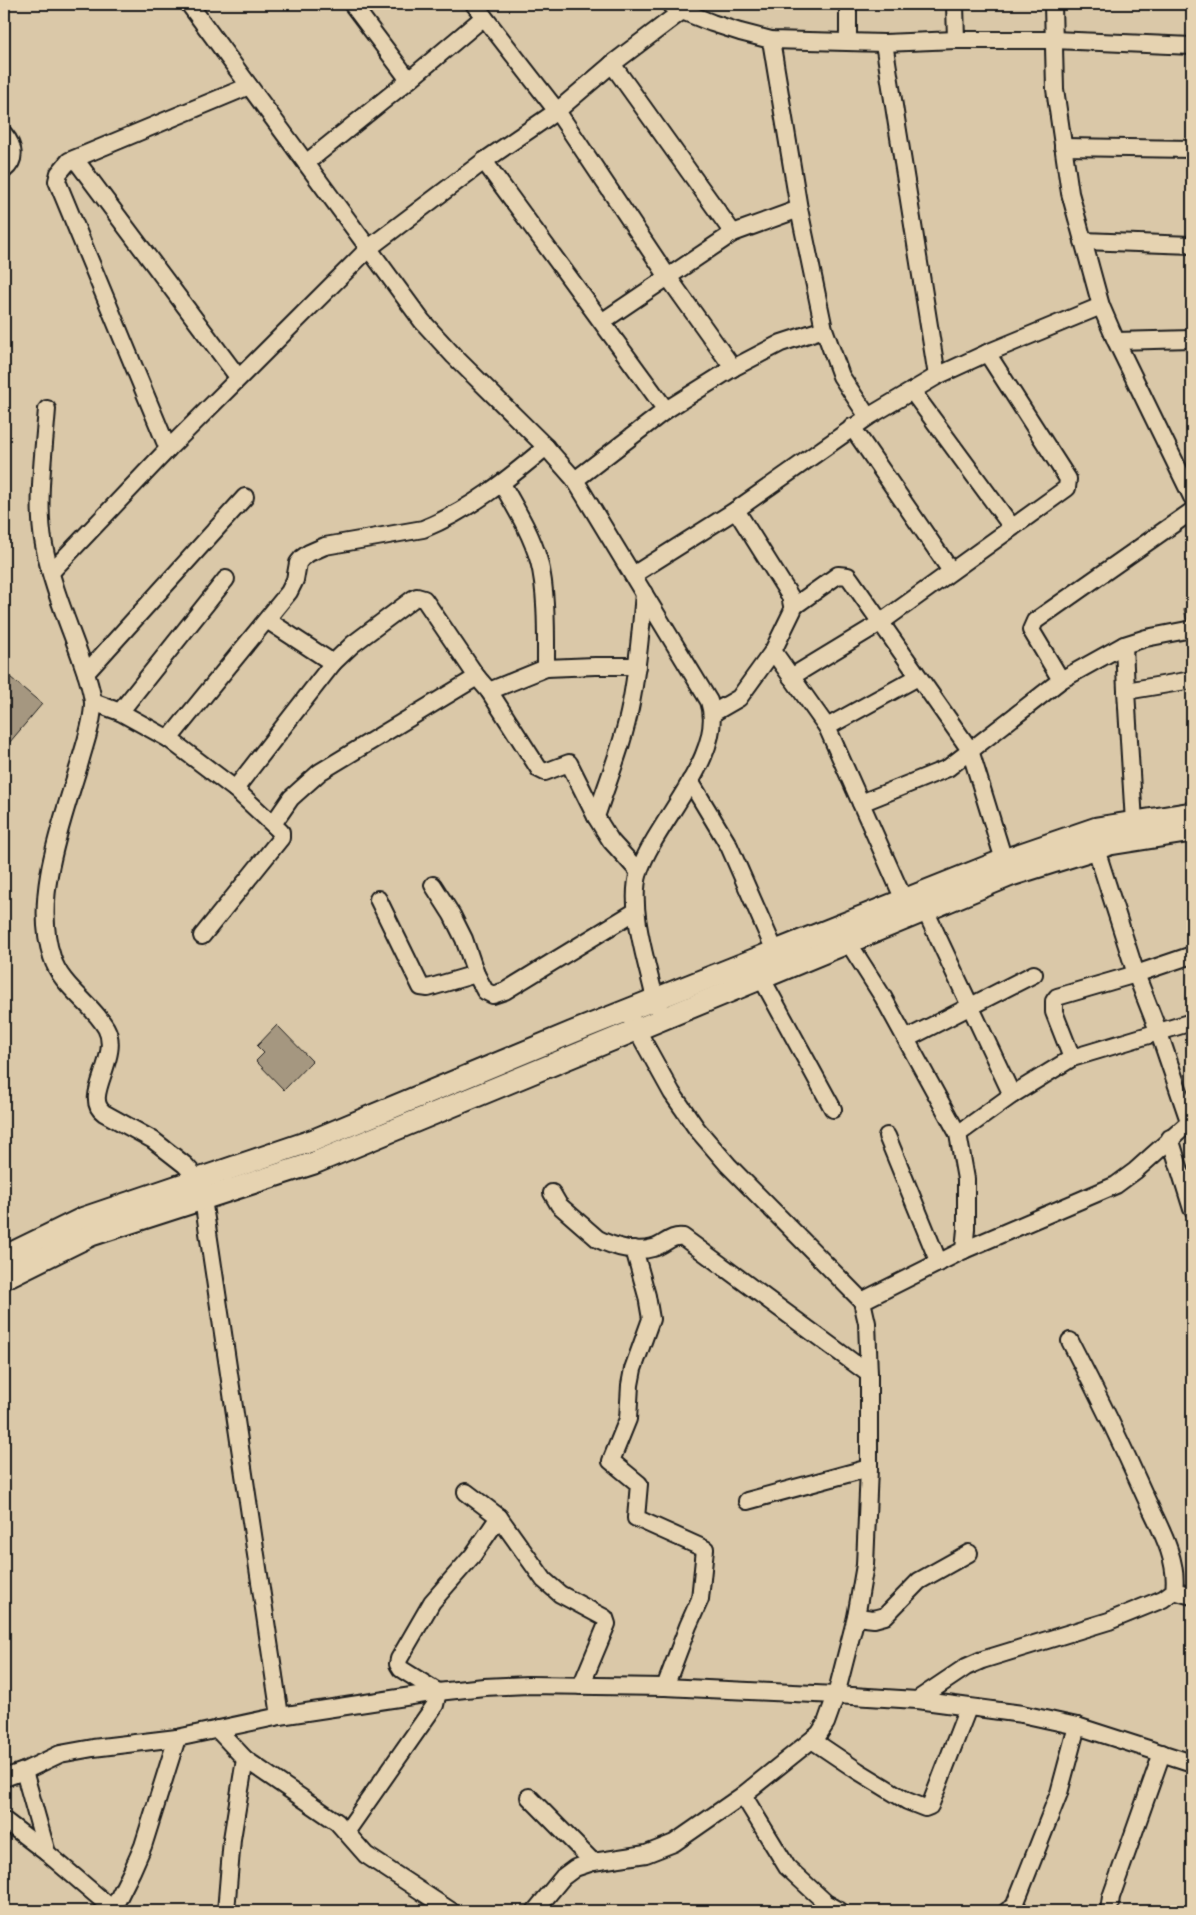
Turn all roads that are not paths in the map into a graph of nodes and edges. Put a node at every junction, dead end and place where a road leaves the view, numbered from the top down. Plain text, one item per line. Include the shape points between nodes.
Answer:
1 (189, 4) edge
2 (352, 4) edge
3 (474, 4) edge
4 (848, 4) edge
5 (955, 4) edge
6 (1053, 4) edge
7 (676, 7) edge
8 (484, 17) junction
9 (771, 40) junction
10 (956, 40) junction
11 (1054, 40) junction
12 (848, 41) junction
13 (884, 43) junction
14 (1192, 46) edge
15 (612, 64) junction
16 (409, 80) junction
17 (249, 86) junction
18 (557, 111) junction
19 (4, 134) edge
20 (1063, 148) junction
21 (1192, 149) edge
22 (75, 159) junction
23 (484, 161) junction
24 (306, 162) junction
25 (4, 170) edge
26 (799, 209) junction
27 (733, 233) junction
28 (1083, 241) junction
29 (1192, 245) edge
30 (369, 248) junction
31 (668, 277) junction
32 (1101, 306) junction
33 (603, 321) junction
34 (824, 329) junction
35 (1192, 339) edge
36 (1116, 341) junction
37 (987, 353) junction
38 (733, 368) junction
39 (937, 376) junction
40 (238, 377) junction
41 (912, 391) junction
42 (47, 409) dead end
43 (666, 410) junction
44 (868, 417) junction
45 (852, 428) junction
46 (546, 447) junction
47 (168, 448) junction
48 (575, 480) junction
49 (502, 484) junction
50 (245, 497) dead end
51 (1192, 497) edge
52 (736, 510) junction
53 (1192, 511) edge
54 (1012, 528) junction
55 (951, 571) junction
56 (51, 572) junction
57 (633, 575) junction
58 (226, 579) dead end
59 (644, 593) junction
60 (793, 606) junction
61 (267, 620) junction
62 (880, 623) junction
63 (1192, 629) edge
64 (1124, 646) junction
65 (774, 651) junction
66 (332, 663) junction
67 (637, 666) junction
68 (546, 668) junction
69 (86, 673) junction
70 (477, 677) junction
71 (791, 677) junction
72 (918, 677) junction
73 (1060, 680) junction
74 (1192, 680) edge
75 (490, 691) junction
76 (1126, 691) junction
77 (93, 702) junction
78 (120, 712) junction
79 (713, 713) junction
80 (827, 727) junction
81 (169, 739) junction
82 (970, 750) junction
83 (690, 781) junction
84 (235, 789) junction
85 (861, 803) junction
86 (1192, 813) edge
87 (596, 817) junction
88 (1134, 822) junction
89 (273, 824) junction
90 (1192, 831) edge
91 (1096, 849) junction
92 (1004, 860) junction
93 (639, 872) junction
94 (433, 885) dead end
95 (378, 900) dead end
96 (904, 900) junction
97 (925, 910) junction
98 (636, 911) junction
99 (202, 936) dead end
100 (848, 942) junction
101 (775, 951) junction
102 (1192, 955) edge
103 (476, 974) junction
104 (1034, 974) dead end
105 (1136, 974) junction
106 (761, 977) junction
107 (970, 1006) junction
108 (659, 1008) junction
109 (631, 1020) junction
110 (1192, 1022) edge
111 (1159, 1032) junction
112 (906, 1039) junction
113 (1072, 1058) junction
114 (1012, 1095) junction
115 (833, 1109) dead end
116 (1191, 1120) edge
117 (958, 1134) junction
118 (886, 1136) dead end
119 (1170, 1138) junction
120 (201, 1189) junction
121 (552, 1193) dead end
122 (1192, 1209) edge
123 (634, 1249) junction
124 (964, 1250) junction
125 (939, 1263) junction
126 (6, 1266) edge
127 (862, 1301) junction
128 (1070, 1342) dead end
129 (869, 1374) junction
130 (869, 1468) junction
131 (466, 1492) dead end
132 (747, 1500) dead end
133 (498, 1517) junction
134 (969, 1553) dead end
135 (1174, 1591) junction
136 (1192, 1596) edge
137 (856, 1617) junction
138 (581, 1686) junction
139 (665, 1687) junction
140 (438, 1692) junction
141 (836, 1694) junction
142 (917, 1700) junction
143 (968, 1708) junction
144 (280, 1716) junction
145 (1077, 1726) junction
146 (217, 1729) junction
147 (177, 1738) junction
148 (812, 1740) junction
149 (1162, 1753) junction
150 (244, 1759) junction
151 (1192, 1763) edge
152 (24, 1771) junction
153 (4, 1778) edge
154 (743, 1795) junction
155 (529, 1797) dead end
156 (4, 1820) edge
157 (347, 1831) junction
158 (46, 1853) junction
159 (593, 1862) junction
160 (114, 1910) edge
161 (1015, 1910) edge
162 (226, 1911) edge
163 (451, 1911) edge
164 (535, 1911) edge
165 (840, 1911) edge
166 (1109, 1911) edge

1 - 17 street
2 - 16 street
3 - 8 street
4 - 12 street
5 - 10 street
6 - 11 street
7 - 9 street via 740,32
7 - 15 street
8 - 16 street
8 - 18 street
9 - 12 street
9 - 26 street
10 - 11 street
10 - 13 street
11 - 14 street
11 - 20 street via 1055,89
12 - 13 street
13 - 39 street
15 - 18 street
15 - 27 street
16 - 24 street
17 - 22 street
17 - 24 street
18 - 23 street
18 - 31 street
19 - 25 street via 13,151 12,160
20 - 21 street
20 - 28 street via 1070,193
22 - 40 street
22 - 47 street via 64,166 57,181
23 - 30 street
23 - 33 street
24 - 30 street
26 - 27 street
26 - 34 street
27 - 31 street
28 - 29 street
28 - 32 street
30 - 40 street
30 - 46 street via 422,321
31 - 33 street
31 - 38 street
32 - 36 street
32 - 37 street
33 - 43 street
34 - 38 street via 781,343
34 - 44 street via 841,376
35 - 36 street
36 - 51 street
37 - 39 street
37 - 54 street via 1069,482 1067,488
38 - 43 street
39 - 41 street
40 - 47 street
41 - 44 street
41 - 54 street
42 - 56 street via 41,514
43 - 48 street
44 - 45 street
45 - 52 street
45 - 55 street
46 - 48 street
46 - 49 street
47 - 56 street
48 - 57 street
49 - 61 street via 462,510 423,529 325,546 309,553 298,563 289,592
49 - 68 street via 531,537 540,562
50 - 69 street
52 - 57 street
52 - 60 street via 790,596
53 - 73 street via 1035,621 1032,626 1034,635
54 - 55 street
55 - 62 street
56 - 69 street
57 - 59 street
58 - 78 street
59 - 67 street
59 - 79 street via 709,701
60 - 62 street via 842,574 848,576
60 - 65 street
61 - 66 street
61 - 81 street
62 - 71 street
62 - 72 street
63 - 64 street
64 - 73 street
64 - 76 street
65 - 71 street
65 - 79 street via 739,698
66 - 70 street via 417,597 424,599
66 - 84 street
67 - 68 street
67 - 87 street via 631,706
68 - 75 street
69 - 77 street
70 - 75 street
70 - 89 street via 320,772 291,798
71 - 80 street
72 - 80 street
72 - 82 street
73 - 82 street
74 - 76 street
75 - 87 street via 541,771 571,765
76 - 88 street
77 - 78 street
77 - 120 street via 88,735 54,851 46,902 46,932 52,958 64,980 96,1014 110,1038 97,1106 153,1140 185,1165
78 - 81 street
79 - 83 street via 706,749
80 - 85 street
81 - 84 street
82 - 85 street via 942,771
82 - 92 street
83 - 93 street
83 - 101 street via 729,846
84 - 89 street
85 - 96 street
86 - 88 main road
87 - 93 street via 611,841
88 - 92 main road via 1097,828
89 - 99 street via 281,832 281,838
90 - 91 main road
91 - 97 main road via 1011,875
91 - 105 street
92 - 96 main road
93 - 98 street
94 - 103 street via 464,939
95 - 103 street via 422,987
96 - 101 main road
97 - 100 main road
97 - 107 street
98 - 103 street via 505,991 488,994
98 - 108 street
100 - 106 main road
100 - 112 street
101 - 108 main road
102 - 105 street
104 - 107 street
105 - 111 street
105 - 113 street via 1063,994 1054,1001 1054,1012
106 - 108 main road
106 - 115 street
107 - 112 street
107 - 114 street
108 - 109 main road
109 - 120 main road via 314,1140
109 - 127 street via 697,1129 728,1165
110 - 111 street
111 - 113 street
111 - 116 street
112 - 117 street
113 - 114 street
114 - 117 street
116 - 119 street
117 - 124 street via 966,1187
118 - 125 street
119 - 122 street
119 - 124 street via 1116,1185
120 - 126 main road via 84,1218
120 - 144 street
121 - 123 street via 598,1239
123 - 129 street via 654,1248 672,1237 683,1237
123 - 139 street via 651,1319 633,1369 628,1419 611,1461 638,1484 636,1518 705,1549 700,1599
124 - 125 street
125 - 127 street
127 - 129 street via 867,1323
128 - 135 street via 1124,1449 1170,1554
129 - 130 street
130 - 132 street
130 - 137 street via 865,1565
131 - 133 street
133 - 138 street via 544,1580 560,1594 606,1620
133 - 140 street via 473,1554 432,1602 399,1659 401,1669
134 - 137 street via 919,1581 884,1616 874,1619
135 - 136 street
135 - 142 street via 1163,1599 1109,1621 982,1660
137 - 141 street
138 - 139 street
138 - 140 street via 510,1686
139 - 141 street
140 - 144 street
140 - 157 street via 435,1704
141 - 142 street
141 - 148 street via 826,1722
142 - 143 street
143 - 145 street via 1022,1714
143 - 148 street via 930,1806 926,1808 907,1801
144 - 146 street
145 - 149 street
145 - 161 street via 1059,1793
146 - 147 street
146 - 150 street
147 - 152 street via 60,1754
147 - 160 street via 143,1846
148 - 154 street
149 - 151 street
149 - 166 street
150 - 157 street via 328,1814
150 - 162 street via 232,1839
152 - 153 street
152 - 158 street
154 - 159 street via 674,1843 646,1854
154 - 165 street via 787,1867 826,1903
155 - 159 street
156 - 158 street
157 - 163 street via 372,1860
158 - 160 street
159 - 164 street via 575,1868 563,1877

